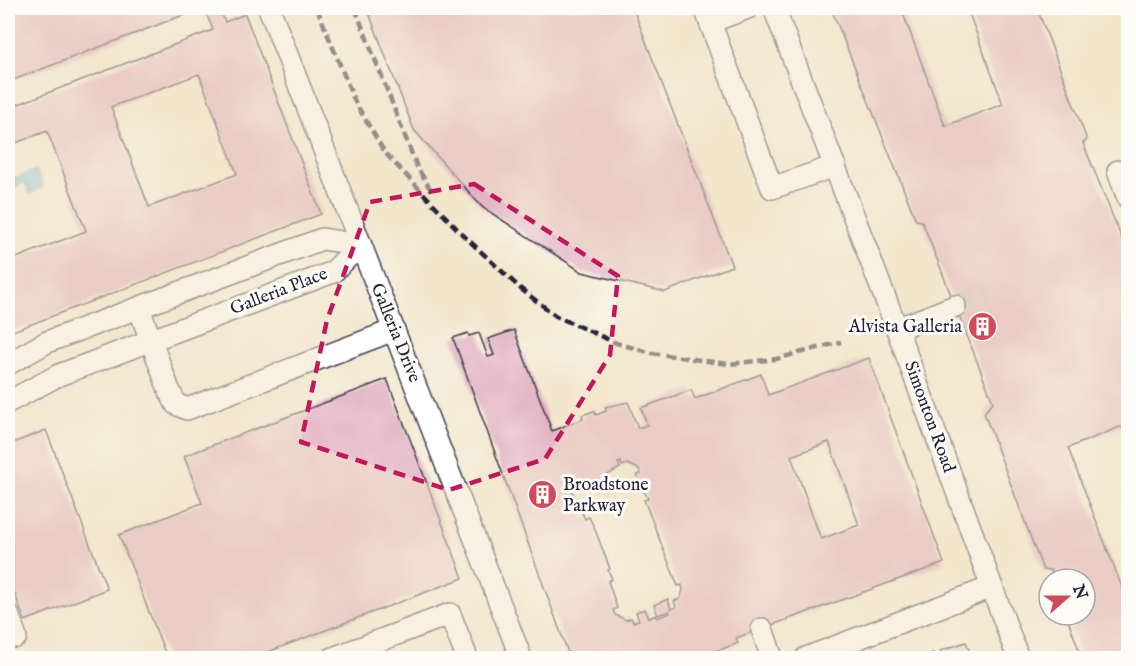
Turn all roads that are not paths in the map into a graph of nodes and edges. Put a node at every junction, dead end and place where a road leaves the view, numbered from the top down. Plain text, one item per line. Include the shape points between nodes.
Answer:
1 (269, 8) edge
2 (748, 8) edge
3 (774, 8) edge
4 (707, 15) edge
5 (835, 166) junction
6 (1118, 171) dead end
7 (1128, 198) edge
8 (360, 244) junction
9 (955, 306) tunnel mouth
10 (139, 308) junction
11 (897, 329) junction
12 (394, 330) junction
13 (151, 340) junction
14 (8, 364) edge
15 (8, 402) edge
16 (992, 587) junction
17 (8, 615) edge
18 (762, 629) dead end
19 (16, 637) dead end
20 (333, 658) edge
21 (467, 658) edge
22 (521, 658) edge
23 (772, 658) edge
24 (806, 658) edge
25 (1018, 658) edge

1 - 8 street, Galleria Drive
2 - 4 street
3 - 5 street, Simonton Road
4 - 5 street via 772,188
5 - 11 street, Simonton Road
6 - 7 street
8 - 10 street, Galleria Place via 322,239
8 - 12 street, Galleria Drive
8 - 13 street, Galleria Place via 333,272
9 - 11 street
10 - 13 street
10 - 14 street, Galleria Place via 47,342
11 - 16 street, Simonton Road
12 - 13 street via 188,409 176,404
12 - 22 street, Galleria Drive
13 - 15 street, Galleria Place via 59,375
16 - 24 street
16 - 25 street, Simonton Road
17 - 19 street
18 - 23 street
20 - 21 street via 450,614

